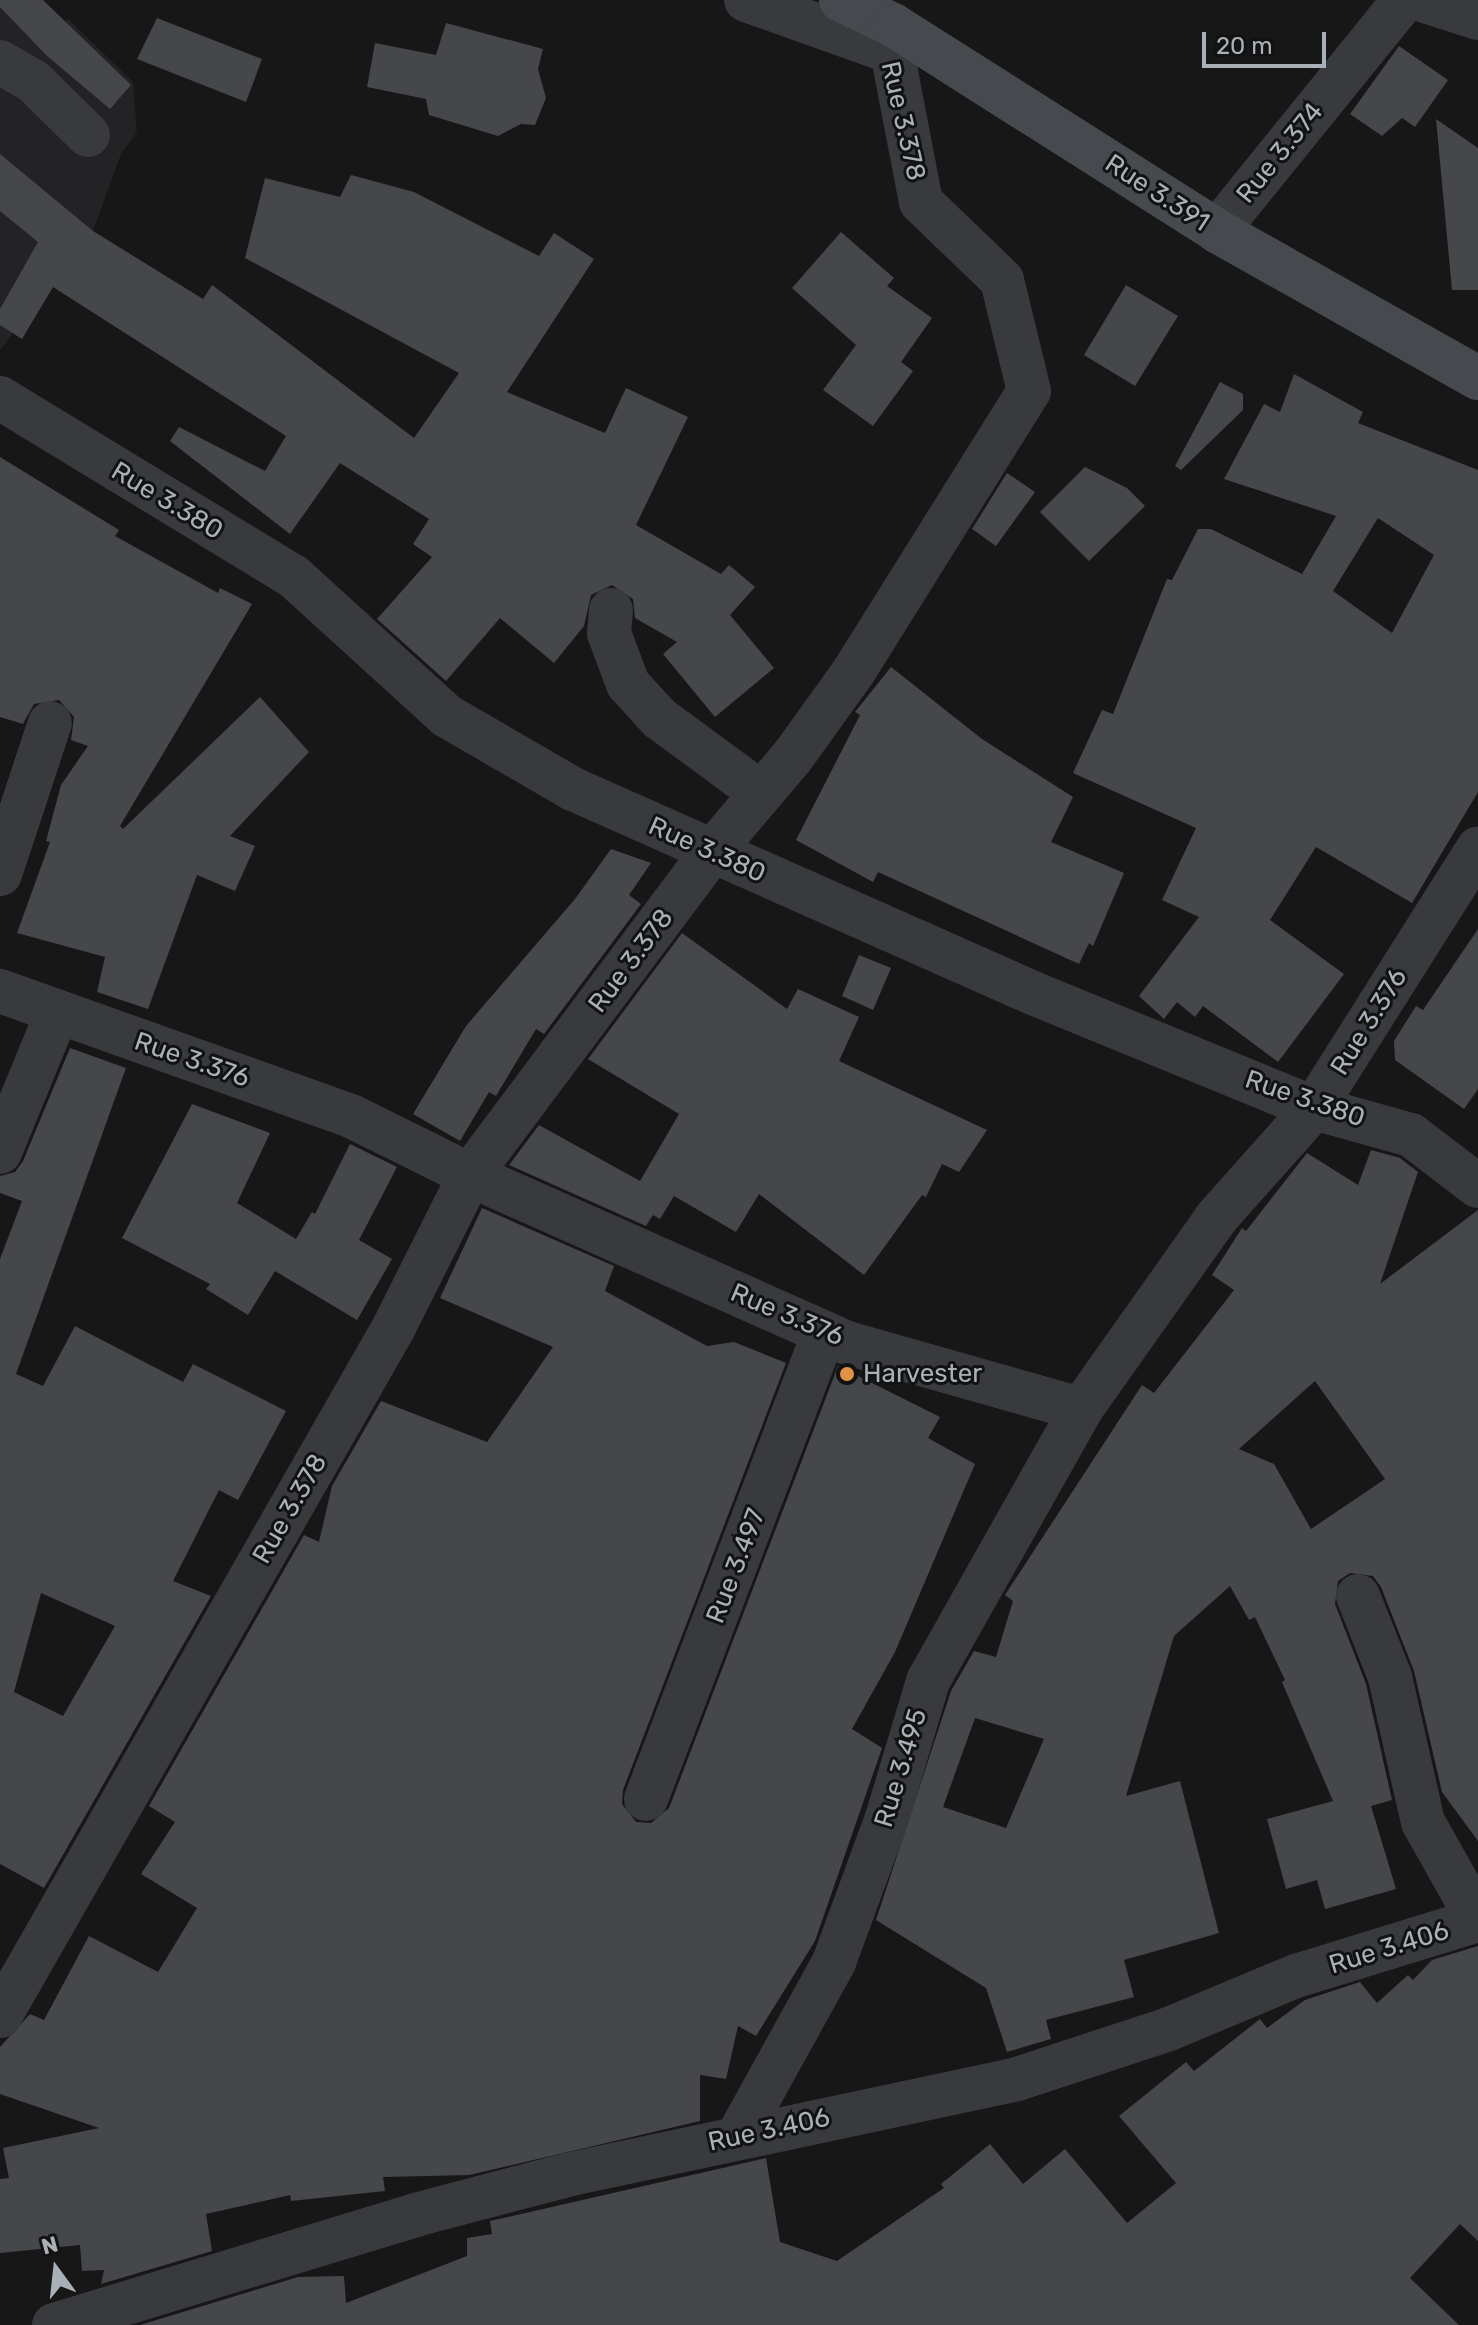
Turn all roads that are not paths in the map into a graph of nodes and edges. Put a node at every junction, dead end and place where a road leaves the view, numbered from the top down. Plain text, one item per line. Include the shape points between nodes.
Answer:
1 (746, 0) edge
2 (841, 0) edge
3 (1404, 0) edge
4 (1422, 0) edge
5 (1478, 18) edge
6 (0, 62) edge
7 (88, 135) dead end
8 (1217, 231) junction
9 (1478, 378) edge
10 (0, 398) edge
11 (611, 610) dead end
12 (50, 723) dead end
13 (761, 793) junction
14 (1478, 849) edge
15 (711, 853) junction
16 (0, 874) edge
17 (0, 991) edge
18 (57, 1013) junction
19 (1314, 1108) junction
20 (0, 1152) edge
21 (470, 1175) junction
22 (1478, 1186) edge
23 (824, 1333) junction
24 (1081, 1409) junction
25 (1358, 1596) dead end
26 (646, 1799) dead end
27 (1478, 1920) edge
28 (0, 2016) edge
29 (738, 2136) junction
30 (54, 2325) edge

1 - 13 street, Rue 3.378 via 892,52 921,202 1002,280 1029,391 854,671
2 - 8 main road, Rue 3.391 via 893,25
3 - 8 street, Rue 3.374
4 - 5 street
6 - 7 street via 33,81
8 - 9 main road, Rue 3.391
10 - 15 street, Rue 3.380 via 293,576 447,716 573,789
11 - 13 street via 609,633 628,684 659,718
12 - 16 street
13 - 15 street, Rue 3.378
14 - 19 street, Rue 3.376
15 - 19 street, Rue 3.380
15 - 21 street, Rue 3.378
17 - 18 street, Rue 3.376
18 - 20 street
18 - 21 street, Rue 3.376 via 351,1116
19 - 22 street, Rue 3.380 via 1411,1135
19 - 24 street, Rue 3.376 via 1216,1218
21 - 23 street, Rue 3.376
21 - 28 street, Rue 3.378 via 394,1327
23 - 24 street, Rue 3.376
23 - 26 street, Rue 3.497
24 - 29 street, Rue 3.495 via 928,1681 887,1818 834,1962
25 - 27 street via 1390,1677 1423,1822
27 - 29 street, Rue 3.406 via 1296,1976 1169,2029 1017,2079
29 - 30 street, Rue 3.406 via 415,2215

